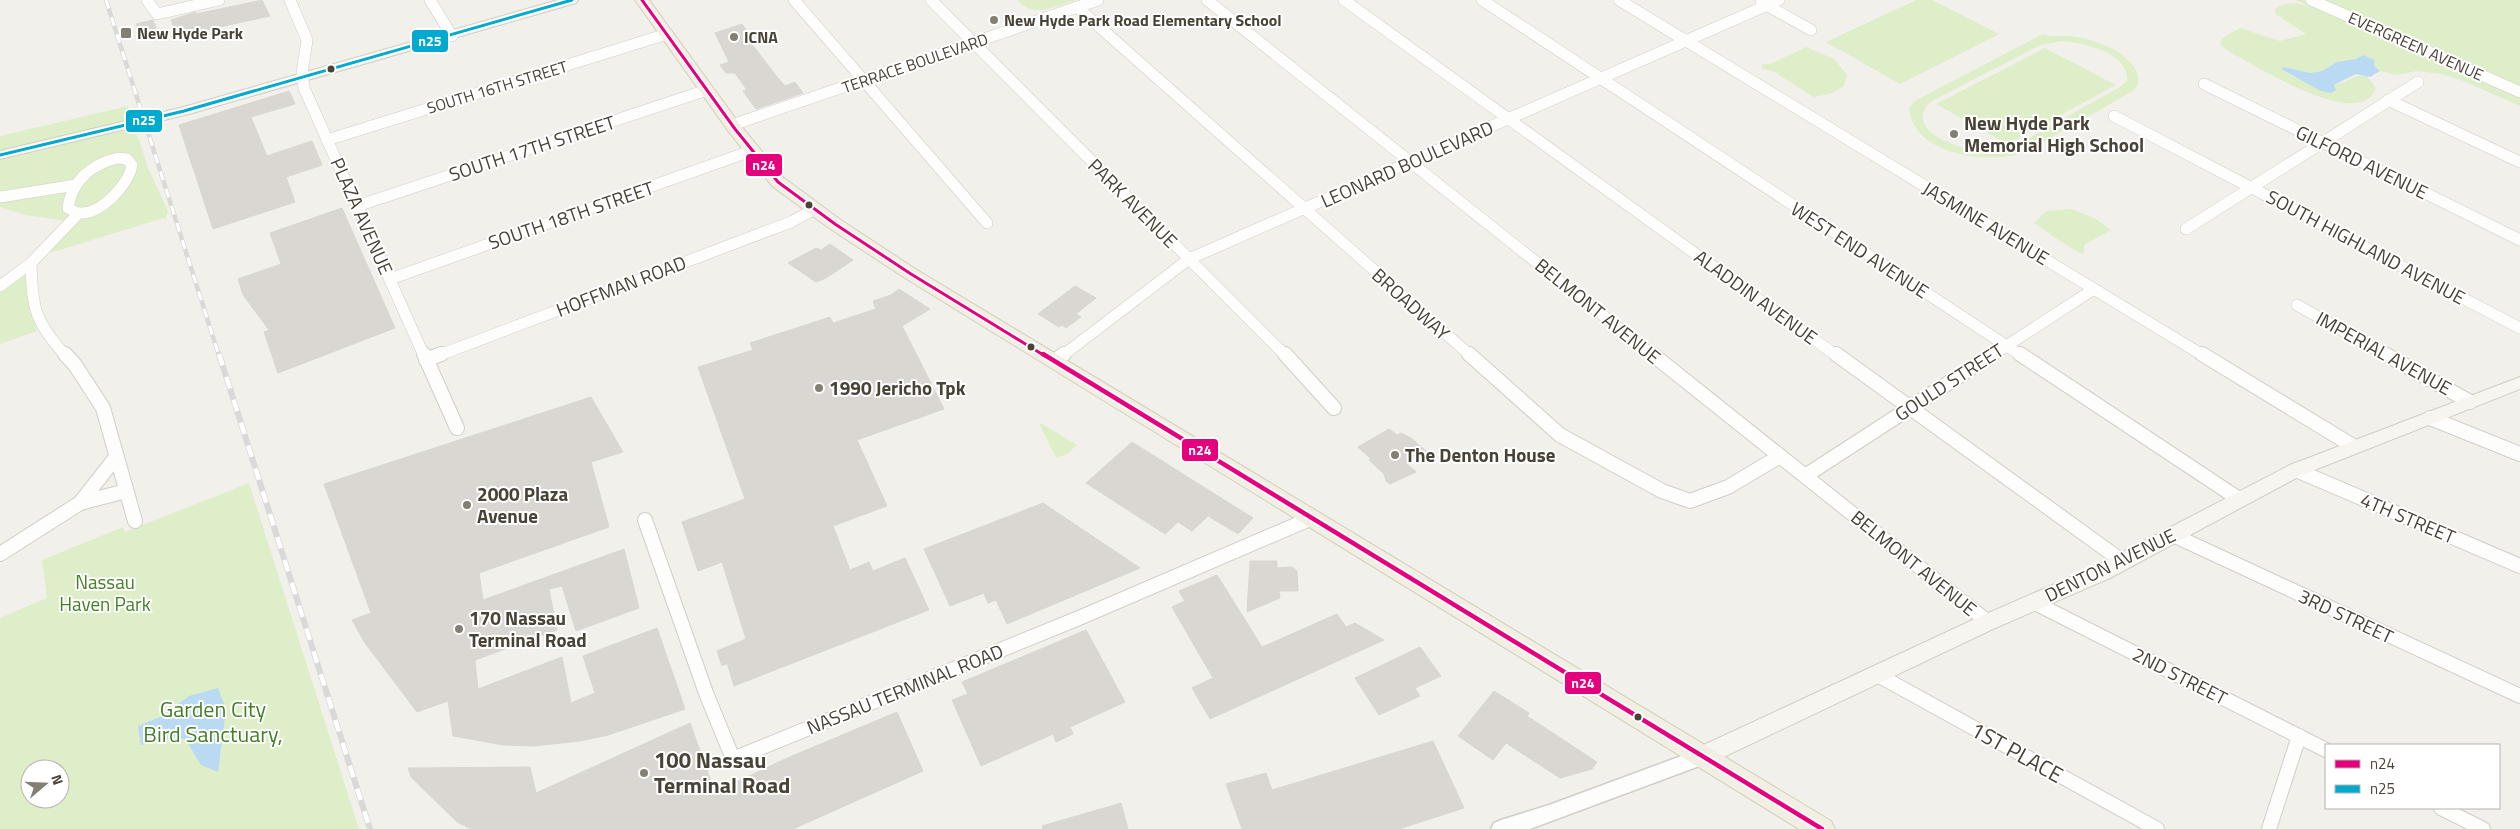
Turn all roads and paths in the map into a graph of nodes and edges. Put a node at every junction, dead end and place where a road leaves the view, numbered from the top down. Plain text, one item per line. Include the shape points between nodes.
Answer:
1 (147, 0) edge
2 (219, 0) edge
3 (290, 0) edge
4 (430, 0) edge
5 (572, 0) edge
6 (642, 0) edge
7 (794, 0) edge
8 (931, 0) edge
9 (1098, 0) edge
10 (1207, 0) edge
11 (1344, 0) edge
12 (1482, 0) edge
13 (1619, 0) edge
14 (1779, 0) edge
15 (2311, 0) edge
16 (1762, 3) edge
17 (1077, 7) junction
18 (1811, 30) dead end
19 (667, 34) junction
20 (452, 36) junction
21 (1686, 41) junction
22 (974, 43) junction
23 (302, 78) junction
24 (1601, 78) junction
25 (864, 80) junction
26 (2418, 82) dead end
27 (2204, 84) dead end
28 (707, 90) junction
29 (2520, 92) edge
30 (2388, 100) junction
31 (2114, 116) dead end
32 (1508, 119) junction
33 (732, 125) junction
34 (327, 140) junction
35 (2322, 143) junction
36 (751, 151) junction
37 (0, 155) edge
38 (1410, 162) junction
39 (2520, 162) edge
40 (76, 184) junction
41 (2252, 188) junction
42 (0, 197) edge
43 (357, 206) junction
44 (814, 209) junction
45 (1304, 209) junction
46 (79, 213) junction
47 (987, 223) dead end
48 (2186, 229) dead end
49 (2520, 240) edge
50 (1189, 259) junction
51 (31, 263) junction
52 (390, 279) junction
53 (0, 286) edge
54 (2094, 289) junction
55 (2298, 305) dead end
56 (2520, 328) edge
57 (2006, 346) junction
58 (426, 360) junction
59 (1055, 361) junction
60 (2520, 383) edge
61 (2470, 402) junction
62 (1334, 408) dead end
63 (1909, 408) junction
64 (2430, 418) junction
65 (458, 428) dead end
66 (2353, 446) junction
67 (2520, 454) edge
68 (1780, 456) junction
69 (116, 457) junction
70 (2296, 470) junction
71 (1804, 476) junction
72 (126, 491) junction
73 (2239, 500) junction
74 (80, 503) junction
75 (1312, 518) junction
76 (645, 520) dead end
77 (135, 521) dead end
78 (2173, 535) junction
79 (0, 554) edge
80 (2122, 561) junction
81 (2520, 566) edge
82 (2033, 602) junction
83 (1988, 622) junction
84 (1876, 674) junction
85 (2520, 696) edge
86 (2299, 736) junction
87 (2325, 749) edge
88 (1703, 756) junction
89 (2443, 809) edge
90 (1812, 827) edge
91 (1501, 829) edge
92 (2157, 829) edge
93 (2270, 829) edge
94 (2483, 829) edge

1 - 2 street via 157,14
3 - 23 street, PLAZA AVENUE via 307,40
4 - 20 street
5 - 20 main road
6 - 19 main road
7 - 25 street
8 - 22 street, PARK AVENUE
9 - 17 street, TERRACE BOULEVARD
10 - 38 street, BELMONT AVENUE
11 - 32 street, ALADDIN AVENUE
12 - 24 street, WEST END AVENUE
13 - 21 street, JASMINE AVENUE
14 - 16 street, LEONARD BOULEVARD
15 - 29 street, EVERGREEN AVENUE
16 - 18 street
16 - 21 street, LEONARD BOULEVARD
17 - 22 street, TERRACE BOULEVARD
17 - 45 street, BROADWAY
19 - 28 main road
19 - 34 street, SOUTH 16TH STREET
20 - 23 main road
21 - 24 street, LEONARD BOULEVARD
21 - 54 street, JASMINE AVENUE
22 - 25 street, TERRACE BOULEVARD
22 - 50 street, PARK AVENUE
23 - 34 street, PLAZA AVENUE
23 - 37 main road via 140,123
24 - 32 street, LEONARD BOULEVARD
24 - 57 street, WEST END AVENUE
25 - 33 street, TERRACE BOULEVARD
25 - 47 street
26 - 30 street
27 - 35 street, GILFORD AVENUE
28 - 33 main road
28 - 43 street, SOUTH 17TH STREET
30 - 35 street
30 - 39 street
31 - 41 street, SOUTH HIGHLAND AVENUE
32 - 38 street, LEONARD BOULEVARD
32 - 63 street, ALADDIN AVENUE
33 - 36 main road
34 - 43 street, PLAZA AVENUE
35 - 41 street
35 - 49 street, GILFORD AVENUE
36 - 44 main road via 778,182
36 - 52 street, SOUTH 18TH STREET
38 - 45 street, LEONARD BOULEVARD
38 - 68 street, BELMONT AVENUE
40 - 42 street
40 - 46 street via 70,194 68,208
40 - 46 street via 90,168 107,160 127,159 132,165 121,190
41 - 48 street
41 - 56 street, SOUTH HIGHLAND AVENUE
43 - 52 street, PLAZA AVENUE
44 - 58 street, HOFFMAN ROAD via 791,222
44 - 59 main road via 891,261
45 - 50 street, LEONARD BOULEVARD
45 - 68 street, BROADWAY via 1560,435 1662,491 1690,501 1707,497
46 - 51 street
50 - 59 street, LEONARD BOULEVARD
50 - 62 street, PARK AVENUE
51 - 53 street
51 - 69 street via 32,298 38,318 46,334 66,353 89,384 102,408
52 - 58 street, PLAZA AVENUE
54 - 57 street, GOULD STREET
54 - 66 street, JASMINE AVENUE
55 - 61 street, IMPERIAL AVENUE
57 - 63 street, GOULD STREET
57 - 73 street, WEST END AVENUE
58 - 65 street, PLAZA AVENUE
59 - 75 main road
60 - 61 main road, DENTON AVENUE
61 - 64 main road, DENTON AVENUE
63 - 71 street, GOULD STREET
63 - 80 street, ALADDIN AVENUE
64 - 66 main road, DENTON AVENUE
64 - 67 street
66 - 70 main road, DENTON AVENUE
68 - 71 street, BELMONT AVENUE
69 - 72 street
69 - 74 street
70 - 73 main road, DENTON AVENUE
70 - 81 street, 4TH STREET
71 - 83 street, BELMONT AVENUE
72 - 74 street
72 - 77 street
73 - 78 main road, DENTON AVENUE
74 - 79 street
75 - 76 street, NASSAU TERMINAL ROAD via 1079,618 732,759
75 - 88 main road
78 - 80 main road, DENTON AVENUE
78 - 85 street, 3RD STREET
80 - 82 main road, DENTON AVENUE
82 - 83 main road, DENTON AVENUE
82 - 86 street, 2ND STREET
83 - 84 main road, DENTON AVENUE
84 - 88 main road, DENTON AVENUE
84 - 92 street, 1ST PLACE
86 - 87 street, 2ND STREET
86 - 93 street
88 - 90 main road
88 - 91 street
89 - 94 street

